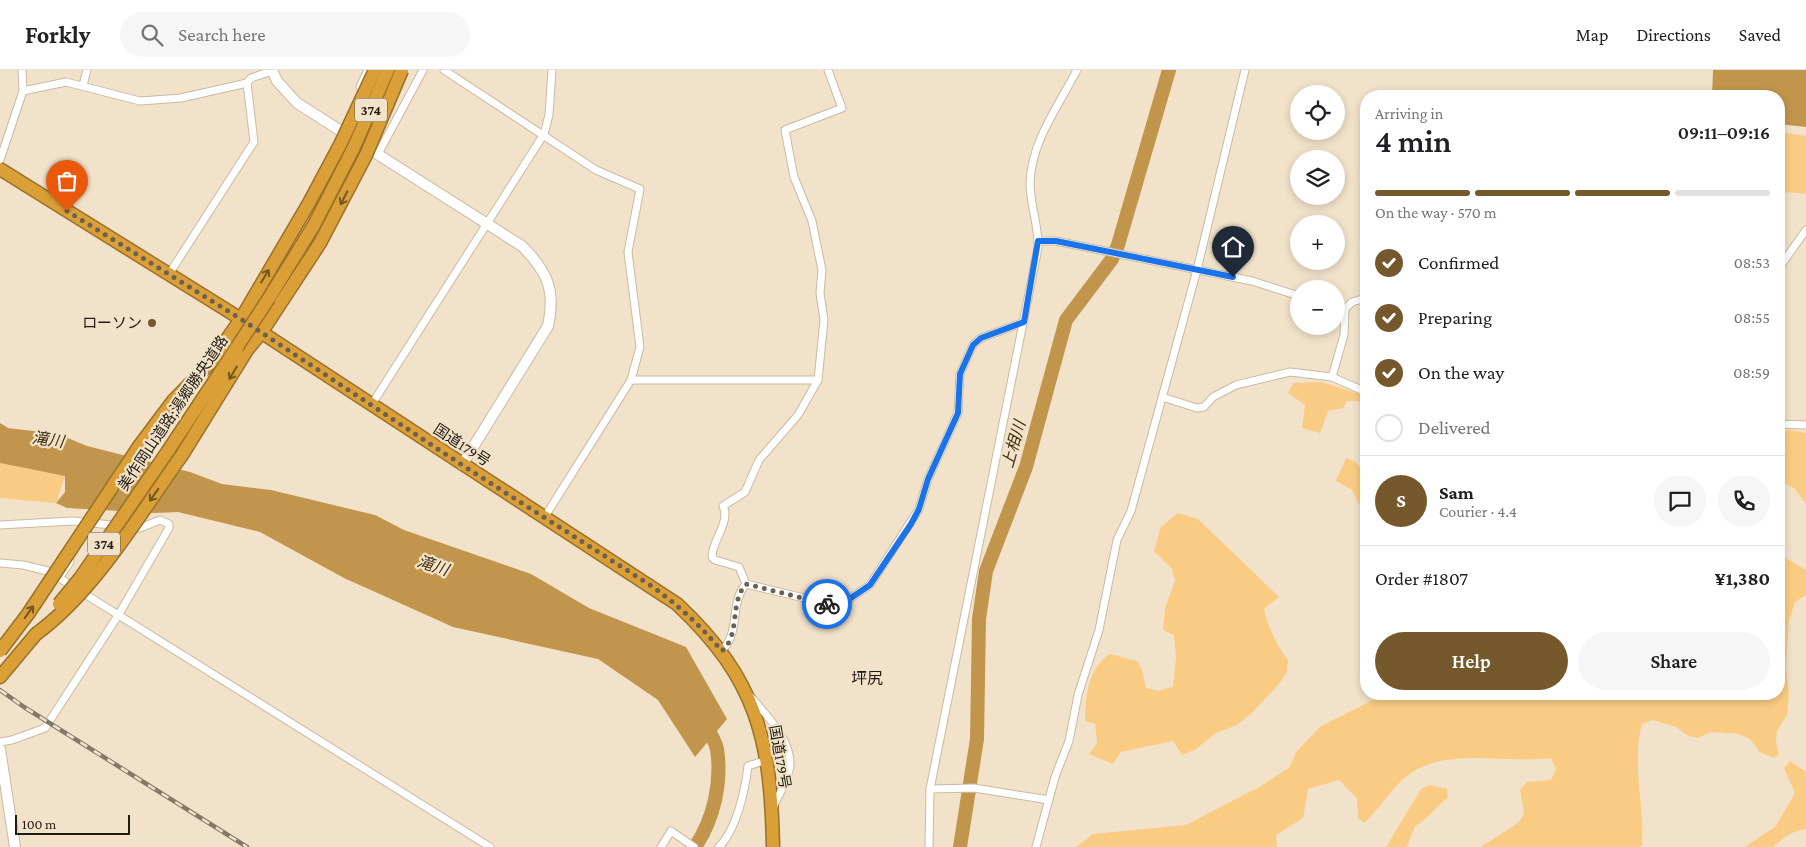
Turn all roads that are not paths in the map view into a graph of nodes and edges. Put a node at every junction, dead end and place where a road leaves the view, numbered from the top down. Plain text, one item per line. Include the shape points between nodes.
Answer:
1 (22, 70) edge
2 (87, 70) edge
3 (368, 70) edge
4 (375, 70) edge
5 (388, 70) edge
6 (402, 70) edge
7 (423, 70) edge
8 (444, 70) edge
9 (552, 70) edge
10 (828, 70) edge
11 (1077, 70) edge
12 (1245, 70) edge
13 (272, 71) edge
14 (247, 83) junction
15 (83, 85) junction
16 (23, 91) junction
17 (544, 134) junction
18 (341, 136) junction
19 (372, 154) junction
20 (0, 160) edge
21 (0, 169) edge
22 (487, 223) junction
23 (1806, 230) edge
24 (1038, 241) junction
25 (1785, 260) edge
26 (1197, 270) junction
27 (169, 274) junction
28 (1290, 293) edge
29 (1360, 300) edge
30 (1345, 307) edge
31 (241, 319) junction
32 (1024, 322) junction
33 (261, 333) junction
34 (1344, 335) edge
35 (1332, 376) junction
36 (631, 380) junction
37 (818, 380) junction
38 (1360, 389) edge
39 (1162, 397) junction
40 (372, 404) junction
41 (1785, 424) edge
42 (1806, 425) edge
43 (462, 465) junction
44 (544, 518) junction
45 (0, 525) edge
46 (94, 525) junction
47 (140, 528) junction
48 (0, 563) edge
49 (59, 578) junction
50 (746, 584) junction
51 (86, 594) junction
52 (119, 614) junction
53 (36, 634) junction
54 (0, 651) edge
55 (722, 651) junction
56 (0, 677) edge
57 (747, 692) junction
58 (0, 742) edge
59 (0, 749) edge
60 (767, 760) junction
61 (930, 789) junction
62 (1049, 800) junction
63 (773, 809) junction
64 (15, 847) edge
65 (490, 847) edge
66 (661, 847) edge
67 (694, 847) edge
68 (719, 847) edge
69 (773, 847) edge
70 (930, 847) edge
71 (1036, 847) edge

1 - 16 street
2 - 15 street
3 - 18 street
4 - 18 highway, bridge
5 - 53 highway, 美作岡山道路;湯郷勝央道路 / 374, bridge via 314,225 269,298 81,577
6 - 19 highway, bridge
7 - 19 street
8 - 17 street
9 - 17 street via 549,115
10 - 37 street via 842,108 785,130 794,177 812,221 822,270 820,293 824,320
11 - 24 street via 1058,102 1031,176
12 - 26 street
13 - 14 street via 251,78
13 - 18 street via 284,91
14 - 15 street via 181,98 140,100
14 - 27 street via 254,142
15 - 16 street via 66,82
16 - 20 street
17 - 22 street
17 - 36 street via 596,170 640,189 628,252 640,347
18 - 19 street
31 -> 18 highway via 309,203
19 - 22 street
19 -> 33 highway via 320,243
21 - 27 highway, 国道179号
22 - 40 street
22 - 43 street via 522,246 541,265 550,288 551,312 548,326
23 - 25 street
24 - 26 street via 1056,241
24 - 32 street
26 - 28 street via 1252,281
26 - 39 street
27 - 31 highway, 国道179号
29 - 30 street
31 - 33 highway, 国道179号
54 -> 31 highway, bridge via 140,445 173,401 210,362
32 - 50 street via 981,338 973,345 960,374 958,413 928,479 919,509 870,585 845,602 829,604
32 - 61 street
33 - 40 highway, 国道179号
33 -> 53 highway, bridge via 128,532 59,618
34 - 35 street
35 - 38 street
35 - 39 street via 1290,372 1236,385 1218,394 1204,407 1196,408
36 - 37 street
36 - 44 street
37 - 50 street via 798,415 759,460 744,492 723,506 724,521 712,557 739,567
39 - 62 street via 1131,511 1116,540 1099,630 1078,695 1069,741
40 - 43 highway, 国道179号
41 - 42 street
43 - 44 highway, 国道179号
44 - 55 highway, 国道179号 via 677,604
45 - 46 street via 72,521
46 - 47 street
46 - 49 street
47 - 51 street
47 - 52 street via 160,520 169,524
48 - 49 street via 23,564 48,571
49 - 51 street
50 - 55 street via 737,604 730,642
51 - 52 street
52 - 58 street via 45,728
52 - 65 street
53 - 56 highway, 美作岡山道路;湯郷勝央道路 / 374
55 - 57 highway, 国道179号
57 - 60 highway, 国道179号 via 764,740
57 - 63 street via 786,745 790,763
59 - 64 street
60 - 63 highway, 国道179号
60 - 68 street via 748,766 745,789 734,821
61 - 62 street via 966,787
61 - 70 street
62 - 71 street
63 - 69 highway, 国道179号
66 - 67 street via 671,831

